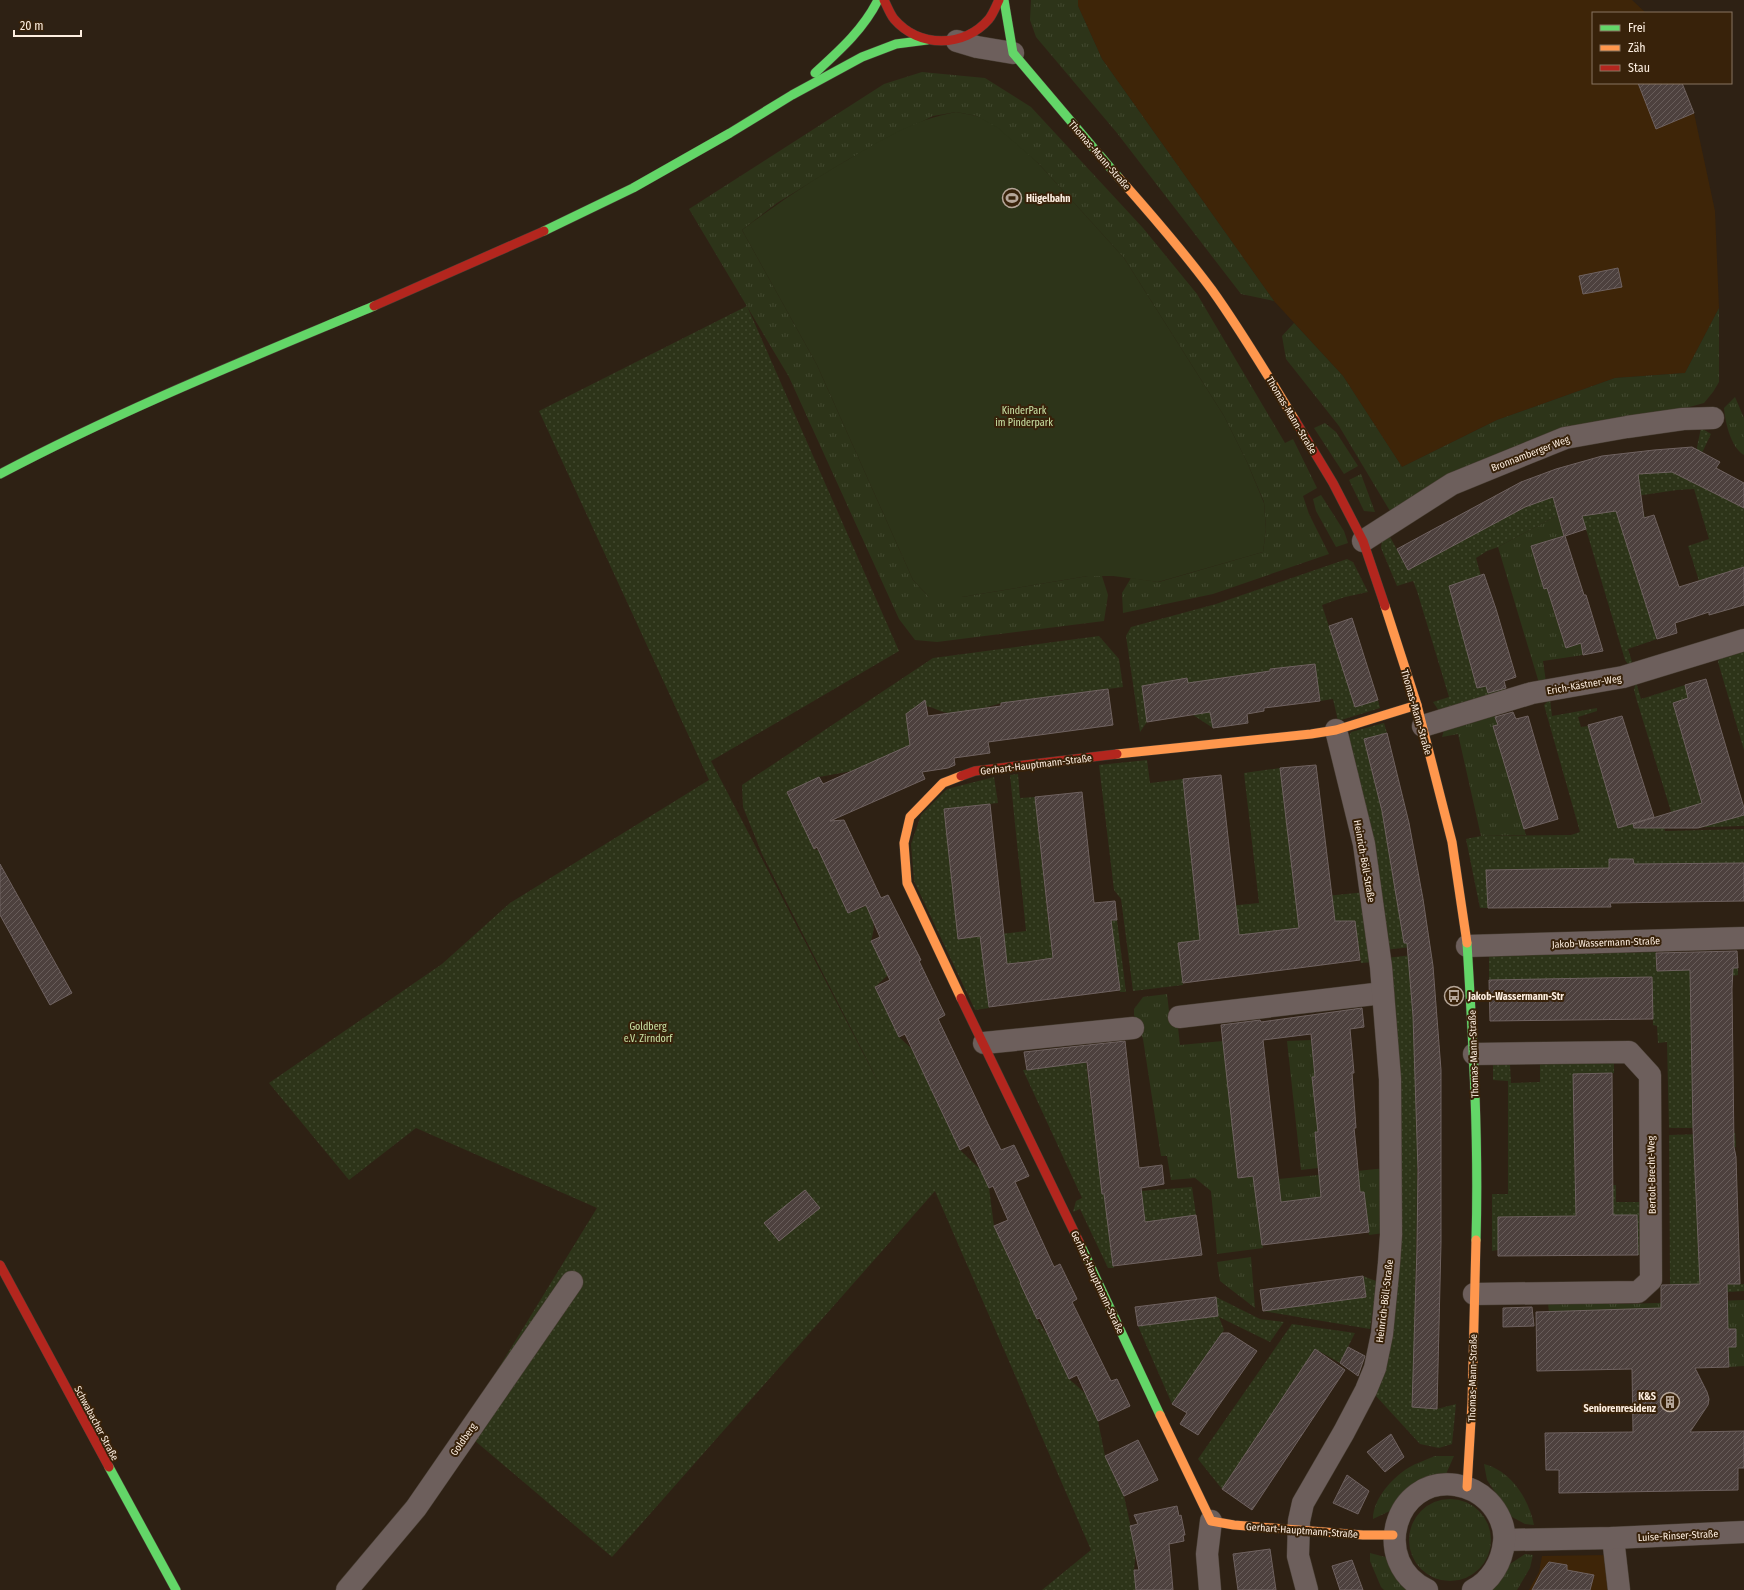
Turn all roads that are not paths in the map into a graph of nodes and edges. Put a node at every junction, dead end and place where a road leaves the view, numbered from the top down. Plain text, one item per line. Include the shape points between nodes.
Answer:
1 (878, 0) edge
2 (884, 0) edge
3 (999, 0) edge
4 (1004, 0) edge
5 (927, 40) junction
6 (957, 41) junction
7 (1013, 53) junction
8 (792, 95) junction
9 (1713, 418) dead end
10 (1, 470) edge
11 (1363, 541) junction
12 (1744, 640) edge
13 (1417, 705) junction
14 (1423, 726) junction
15 (1336, 730) junction
16 (1744, 938) edge
17 (1467, 946) junction
18 (1383, 993) junction
19 (1179, 1017) dead end
20 (1133, 1028) dead end
21 (984, 1043) junction
22 (1474, 1054) junction
23 (0, 1265) edge
24 (572, 1282) dead end
25 (1474, 1294) junction
26 (1467, 1487) junction
27 (1211, 1521) junction
28 (1298, 1529) junction
29 (1744, 1532) edge
30 (1394, 1535) junction
31 (1613, 1538) junction
32 (1504, 1540) junction
33 (176, 1590) edge
34 (347, 1590) edge
35 (1210, 1590) edge
36 (1307, 1590) edge
37 (1427, 1590) edge
38 (1472, 1590) edge
39 (1619, 1590) edge

1 - 8 street via 874,10 848,43
2 - 5 street via 887,10 903,29
3 - 6 street via 996,10 978,30
4 - 7 street
5 - 6 street
5 - 8 street via 896,44 862,57
6 - 7 street
7 - 11 street, Thomas-Mann-Straße via 1153,216 1211,289 1245,338 1329,477
8 - 10 street via 633,188 522,242 225,368
9 - 11 street, Bronnamberger Weg via 1683,419 1565,438 1452,484
11 - 13 street, Thomas-Mann-Straße
12 - 14 street, Erich-Kästner-Weg via 1623,677 1532,693
13 - 14 street, Thomas-Mann-Straße
13 - 15 street, Gerhart-Hauptmann-Straße
14 - 17 street, Thomas-Mann-Straße via 1452,842
15 - 18 street, Heinrich-Böll-Straße via 1364,844
15 - 21 street, Gerhart-Hauptmann-Straße via 975,771 943,783 910,816 904,843 907,883
16 - 17 street, Jakob-Wassermann-Straße
17 - 22 street, Thomas-Mann-Straße
18 - 19 street
18 - 28 street, Heinrich-Böll-Straße via 1390,1080 1391,1166 1389,1263 1382,1334 1375,1368 1366,1390 1303,1503
20 - 21 street
21 - 27 street, Gerhart-Hauptmann-Straße
22 - 25 street, Thomas-Mann-Straße via 1477,1203
22 - 25 street, Bertolt-Brecht-Weg via 1629,1052 1650,1075 1651,1187 1651,1280 1638,1292
23 - 33 street, Schwabacher Straße
24 - 34 street, Goldberg via 416,1508
25 - 26 street, Thomas-Mann-Straße
26 - 30 street via 1447,1484 1428,1488 1411,1499 1400,1514
26 - 32 street via 1482,1495 1494,1508 1502,1523
27 - 28 street, Gerhart-Hauptmann-Straße
27 - 35 street via 1207,1554
28 - 30 street, Gerhart-Hauptmann-Straße
28 - 36 street, Heinrich-Böll-Straße via 1298,1556
29 - 31 street, Luise-Rinser-Straße
30 - 37 street via 1395,1553 1403,1571 1417,1585
31 - 32 street, Luise-Rinser-Straße
31 - 39 street
32 - 38 street via 1501,1560 1490,1578

